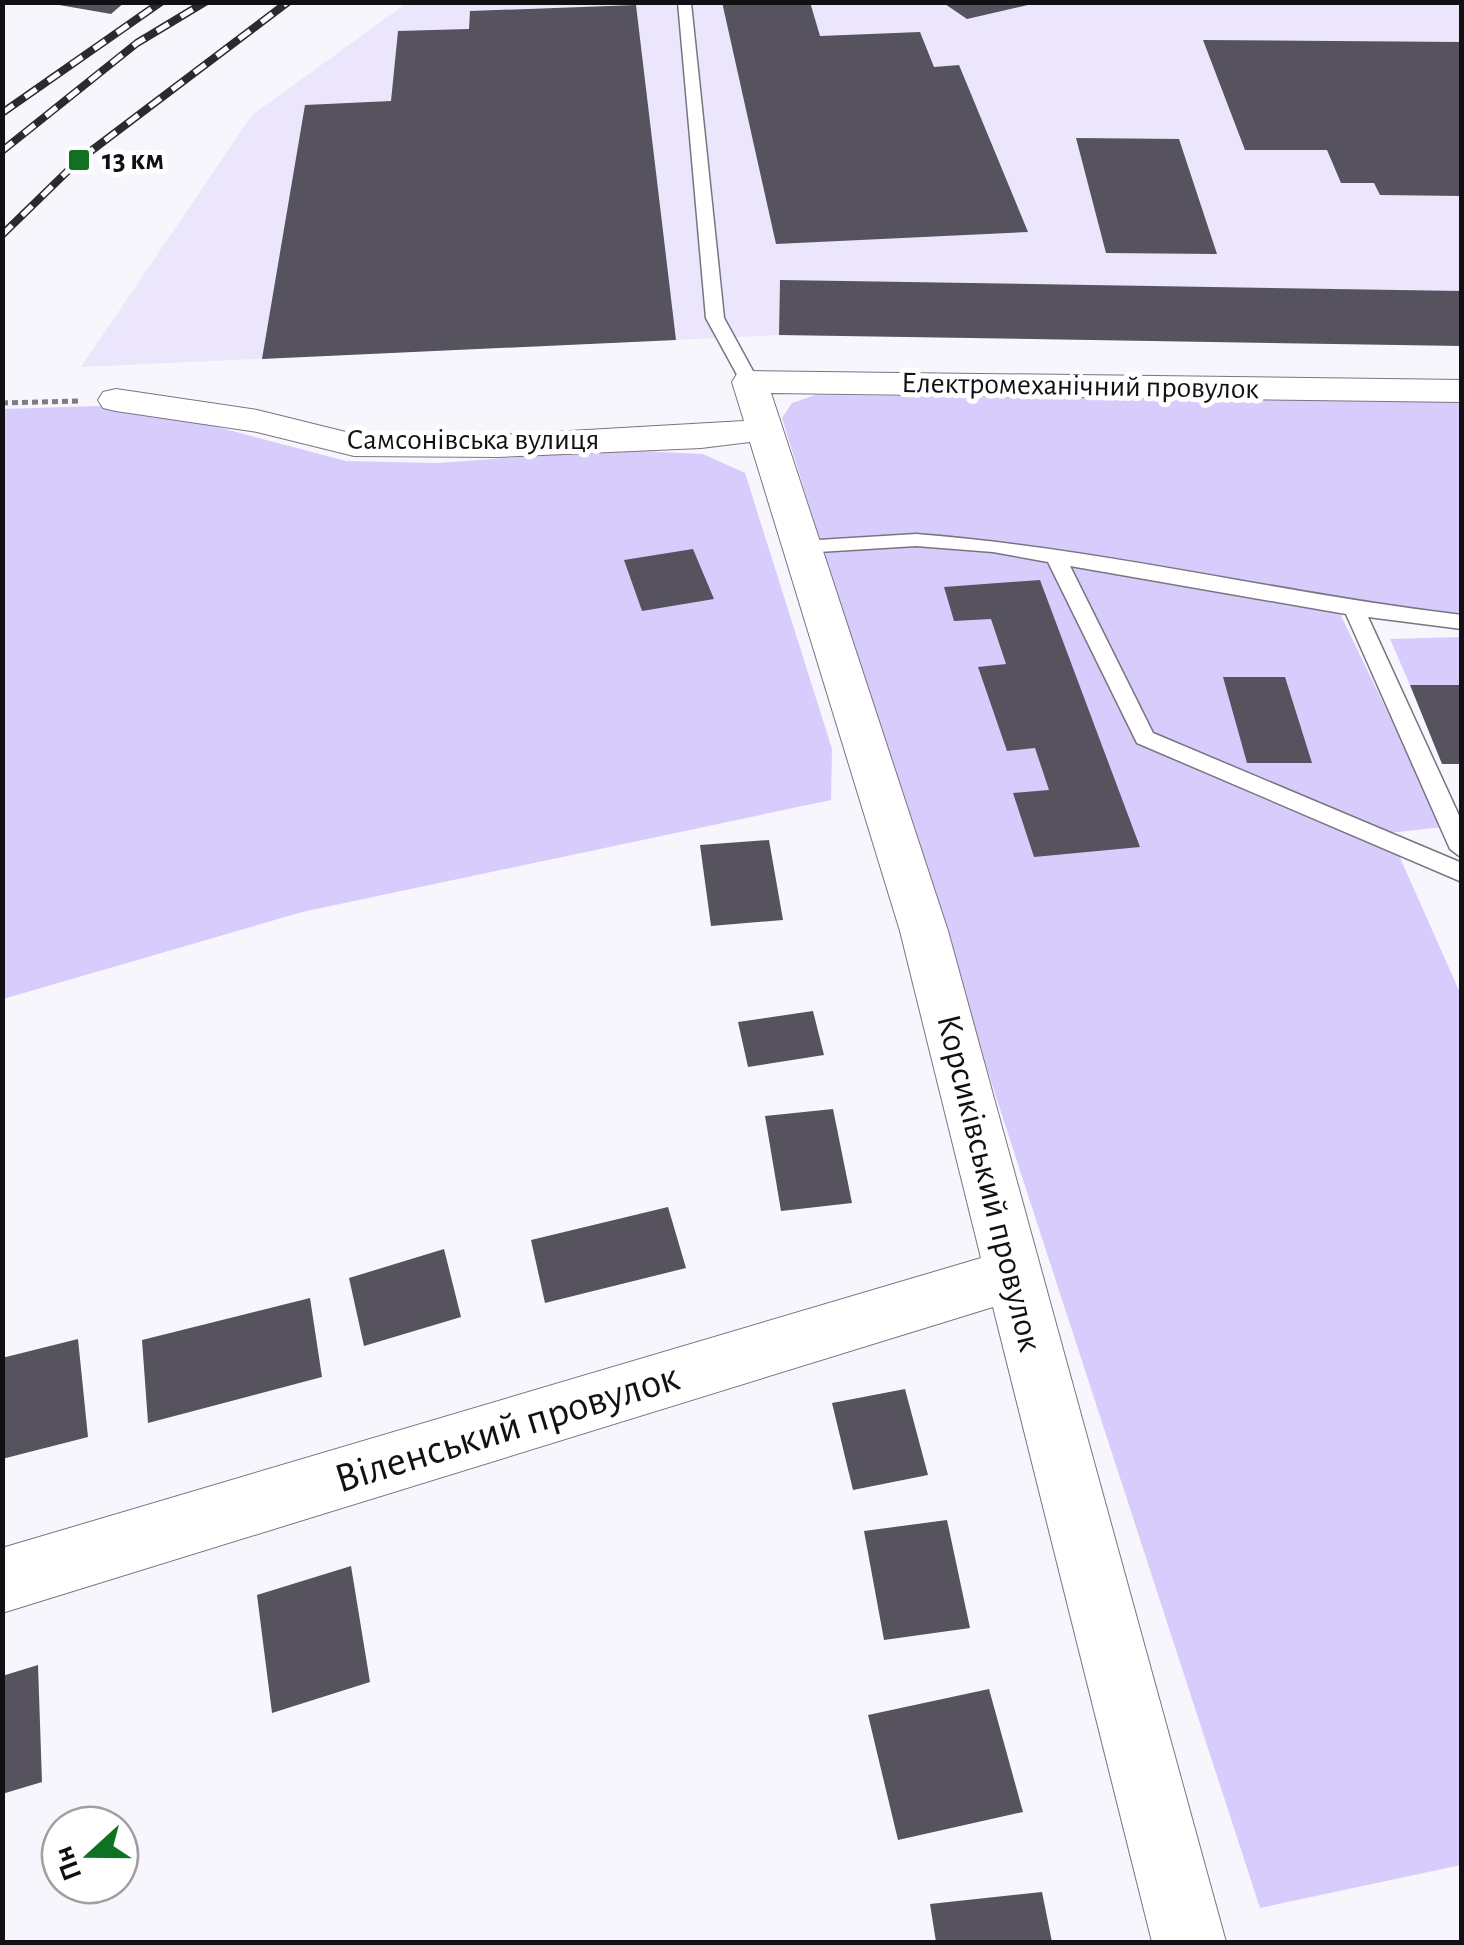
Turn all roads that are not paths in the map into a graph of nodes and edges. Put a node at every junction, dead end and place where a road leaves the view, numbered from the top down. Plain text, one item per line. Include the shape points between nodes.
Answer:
1 (684, 3) edge
2 (750, 382) junction
3 (1462, 391) edge
4 (116, 400) road end
5 (766, 430) junction
6 (802, 547) junction
7 (1056, 557) junction
8 (1354, 608) junction
9 (1462, 622) edge
10 (1462, 848) edge
11 (1462, 873) edge
12 (1012, 1275) junction
13 (2, 1581) edge
14 (1189, 1942) edge

1 - 2 lane via 715,318
2 - 3 street, Електромеханічний провулок
2 - 5 street
4 - 5 street, Самсонівська вулиця via 354,444 498,446
5 - 6 street, Корсиківський провулок
6 - 7 lane via 916,540
6 - 12 street, Корсиківський провулок via 924,931
7 - 8 lane
7 - 11 lane via 1145,738
8 - 9 lane
8 - 10 lane
12 - 13 street, Віленський провулок
12 - 14 street, Корсиківський провулок

